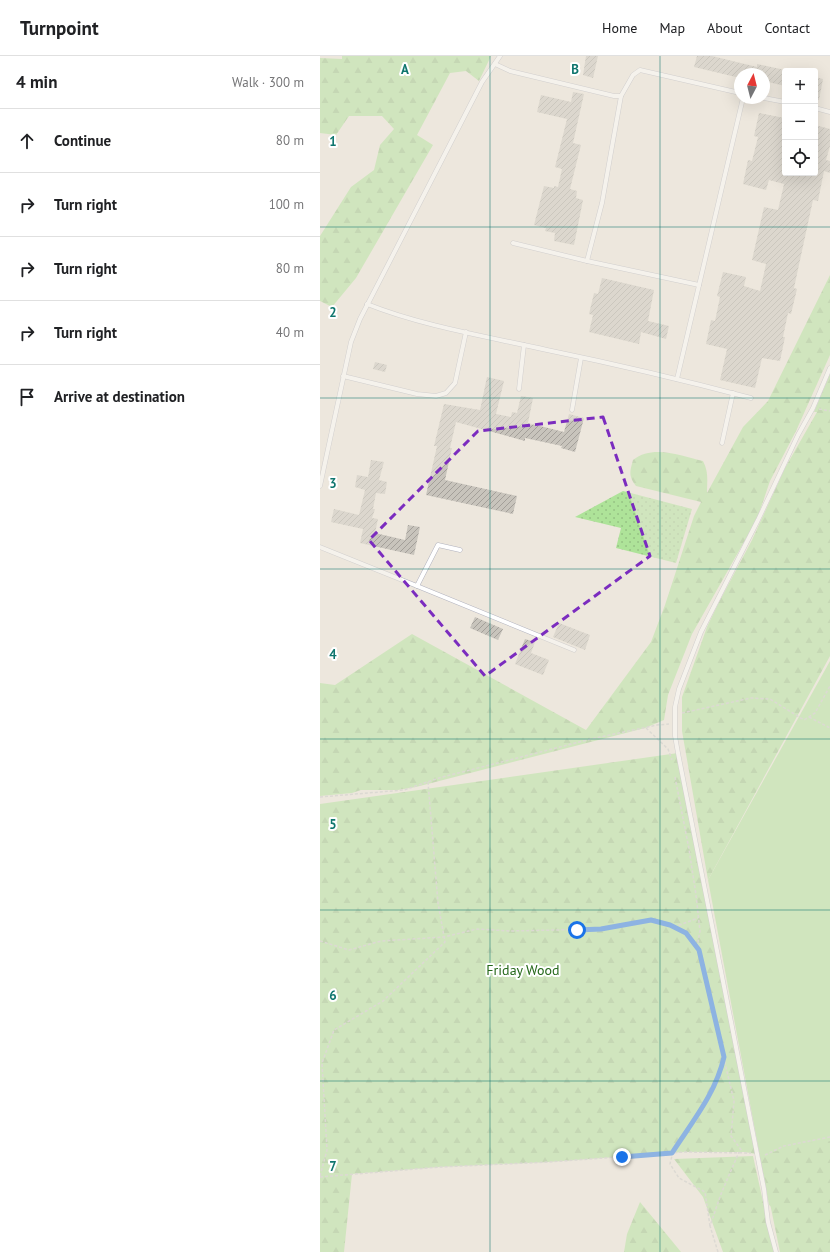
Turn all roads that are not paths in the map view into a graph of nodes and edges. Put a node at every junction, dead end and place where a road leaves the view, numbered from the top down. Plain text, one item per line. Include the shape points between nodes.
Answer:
1 (500, 56) edge
2 (496, 64) junction
3 (734, 92) edge
4 (621, 96) junction
5 (770, 99) edge
6 (782, 101) edge
7 (742, 104) edge
8 (818, 109) edge
9 (830, 112) edge
10 (513, 243) dead end
11 (587, 261) junction
12 (699, 286) junction
13 (367, 304) junction
14 (466, 332) junction
15 (524, 345) junction
16 (581, 358) junction
17 (830, 368) edge
18 (343, 376) junction
19 (677, 379) junction
20 (519, 389) dead end
21 (733, 393) junction
22 (751, 398) dead end
23 (572, 410) dead end
24 (722, 443) dead end
25 (320, 486) edge
26 (320, 547) edge
27 (460, 550) dead end
28 (417, 586) junction
29 (574, 650) dead end
30 (776, 1252) edge

1 - 2 lane
2 - 4 lane via 510,71
2 - 13 lane via 482,82
3 - 4 lane via 640,70 633,75
4 - 11 lane via 602,203
5 - 6 lane
7 - 12 lane
8 - 9 lane
10 - 11 lane
11 - 12 lane
12 - 19 lane
13 - 14 lane via 383,311
13 - 18 lane via 351,342
14 - 15 lane
14 - 18 lane via 455,383 446,394 417,394
15 - 16 lane
15 - 20 lane
16 - 19 lane
16 - 23 lane
17 - 30 lane via 813,408 701,632 679,689 675,707 680,764 768,1222
18 - 25 lane
19 - 21 lane
21 - 22 lane
21 - 24 lane
26 - 28 lane
27 - 28 lane via 438,545
28 - 29 lane

